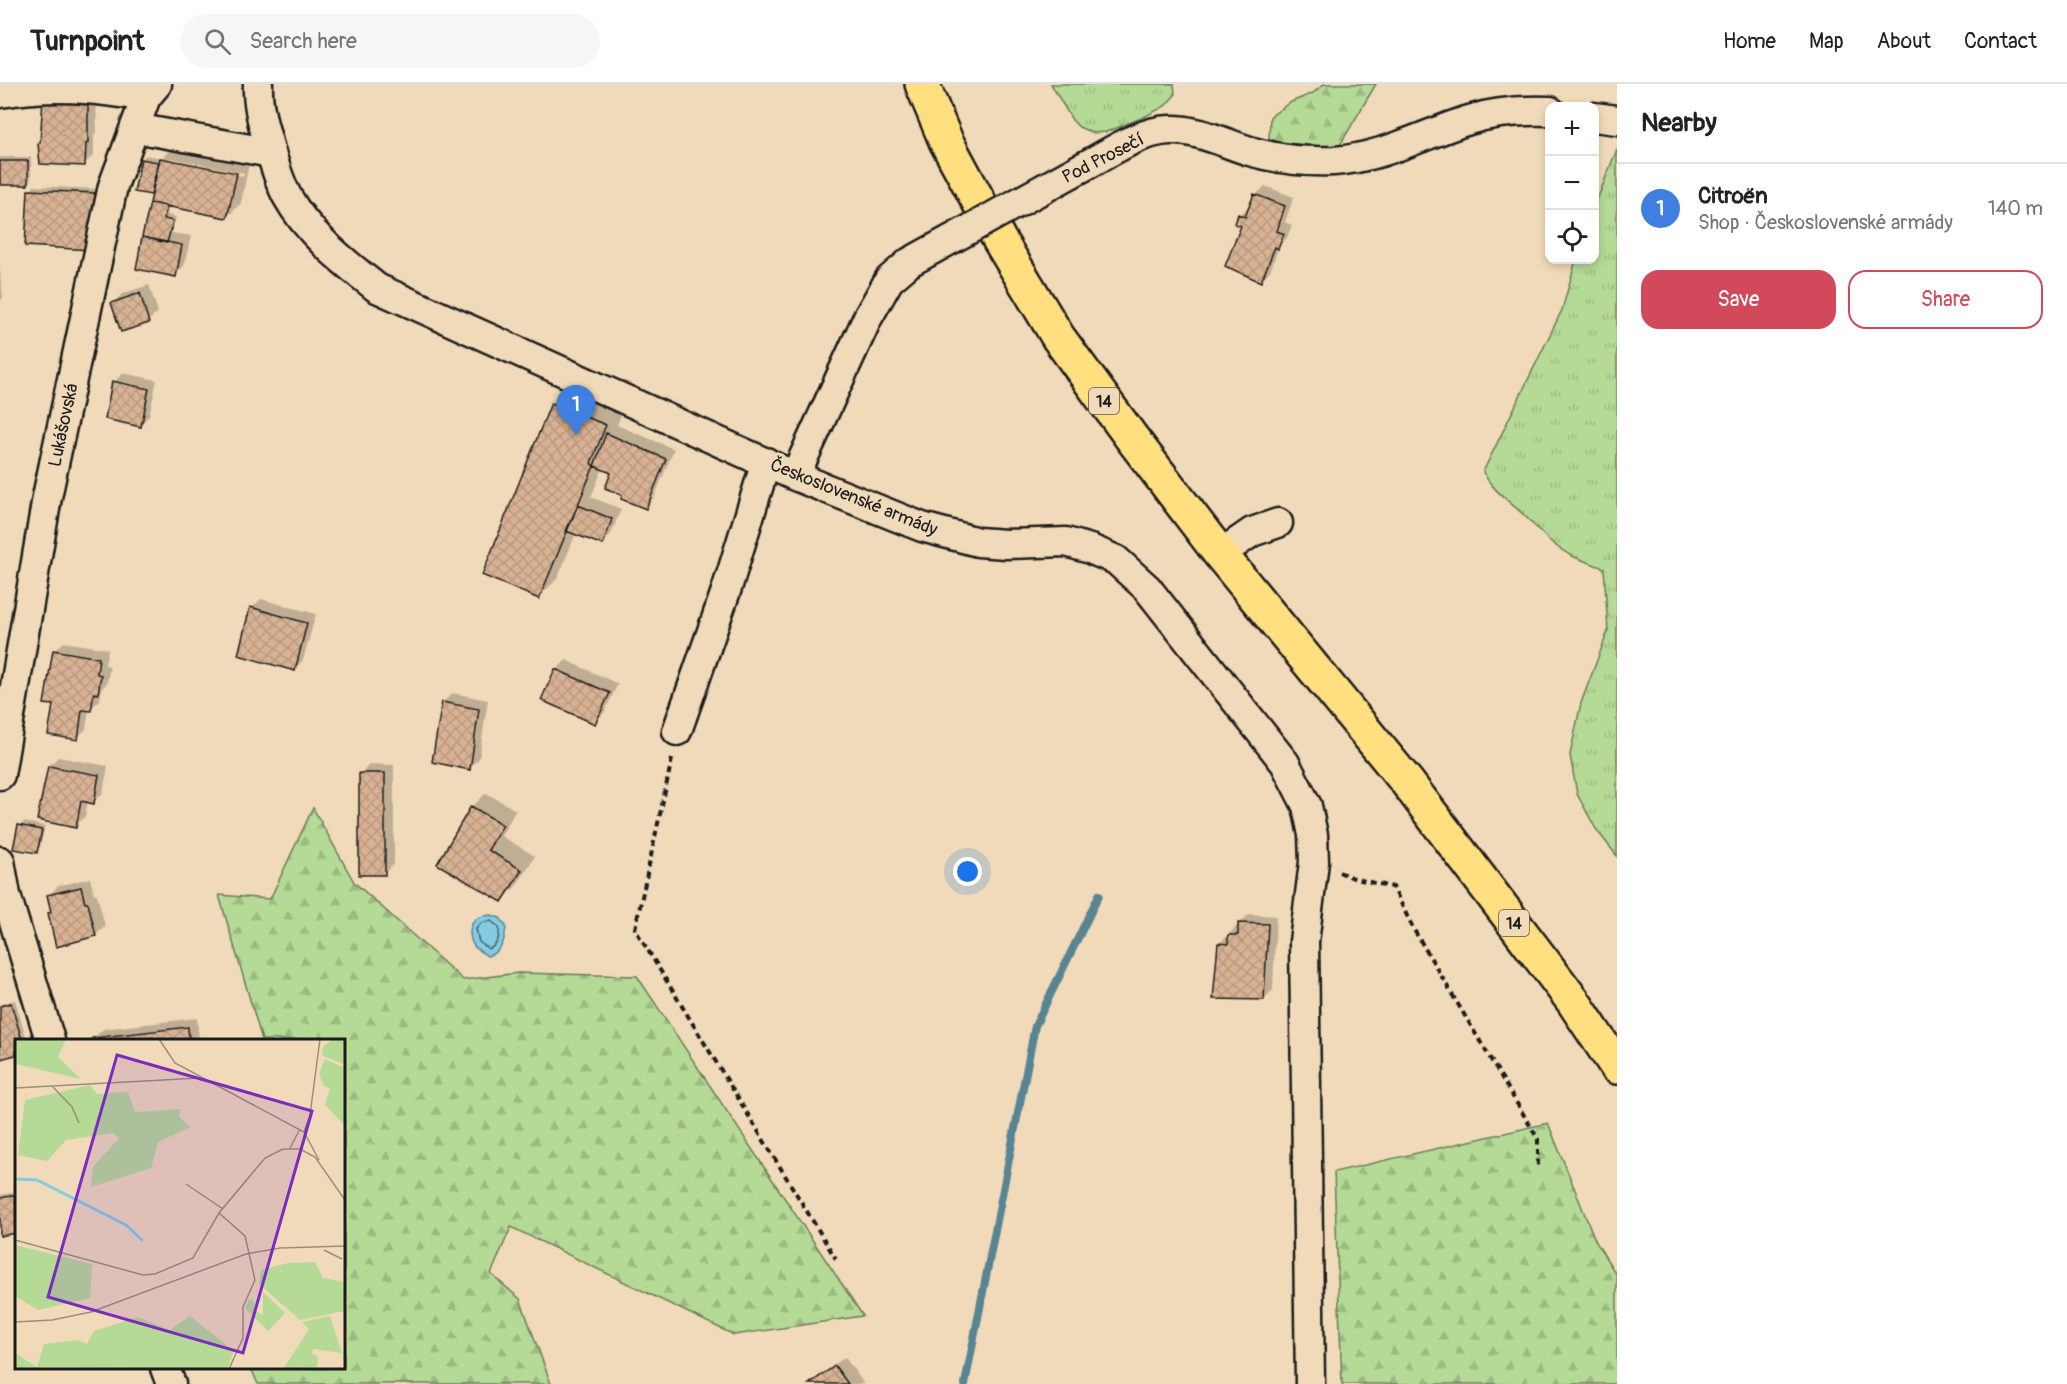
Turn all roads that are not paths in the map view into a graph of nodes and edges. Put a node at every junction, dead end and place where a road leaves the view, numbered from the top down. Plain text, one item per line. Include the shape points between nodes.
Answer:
1 (258, 84) edge
2 (922, 84) edge
3 (152, 91) edge
4 (0, 93) edge
5 (1545, 111) edge
6 (1599, 118) edge
7 (1617, 120) edge
8 (135, 128) junction
9 (271, 153) junction
10 (766, 462) junction
11 (795, 476) junction
12 (1278, 523) dead end
13 (1220, 554) junction
14 (677, 731) road end
15 (0, 775) edge
16 (0, 861) edge
17 (49, 1039) edge
18 (1617, 1067) edge
19 (165, 1369) edge
20 (171, 1384) edge
21 (1310, 1384) edge

1 - 9 street, Československé armády via 262,122
2 - 13 main road, 14 via 946,141 1058,337
3 - 4 street via 30,87
3 - 8 street, Lukášovská
5 - 11 street, Pod Prosečí, bridge via 1523,110 1471,119 1372,156 1333,161 1255,152 1193,131 1143,135 910,262 890,280 868,318
6 - 7 street
8 - 9 street
8 - 15 street, Lukášovská via 113,186 59,440
9 - 10 street, Československé armády via 286,195 308,226 334,255 377,288
10 - 11 street, Československé armády
10 - 14 street
11 - 21 street, Československé armády via 922,527 978,542 1066,542 1116,560 1147,588 1285,763 1307,806 1313,835 1314,862 1304,942
12 - 13 street via 1252,532
13 - 18 main road, 14 via 1407,782 1573,1001
16 - 17 street via 6,895
19 - 20 street

